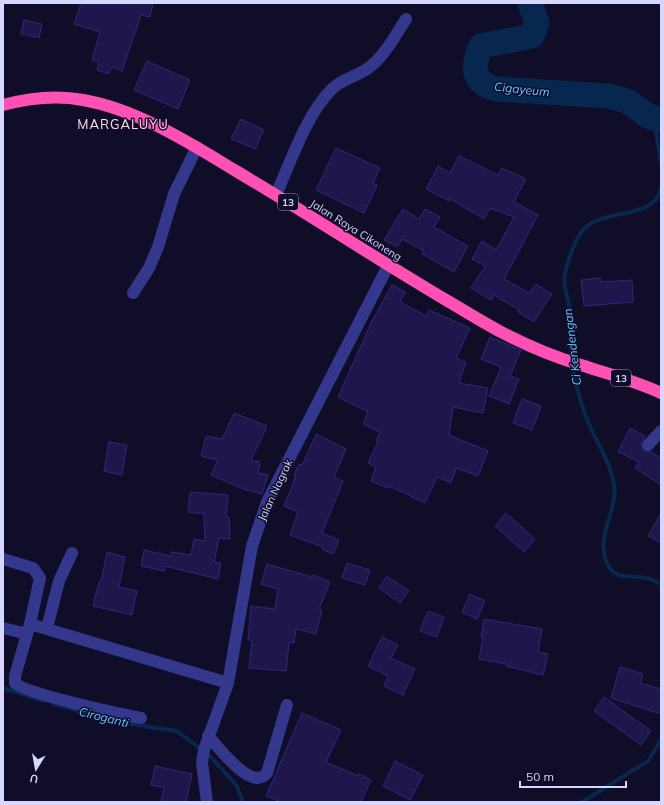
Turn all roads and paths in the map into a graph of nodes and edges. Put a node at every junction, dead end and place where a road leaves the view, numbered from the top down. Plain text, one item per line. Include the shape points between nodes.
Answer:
1 (406, 19) dead end
2 (3, 105) edge
3 (197, 147) junction
4 (276, 195) junction
5 (388, 266) junction
6 (133, 293) dead end
7 (661, 393) edge
8 (661, 431) edge
9 (648, 445) dead end
10 (72, 553) dead end
11 (3, 559) edge
12 (40, 578) junction
13 (59, 581) junction
14 (3, 628) edge
15 (47, 628) junction
16 (28, 629) junction
17 (228, 683) junction
18 (287, 705) dead end
19 (141, 718) dead end
20 (208, 736) junction
21 (207, 802) edge

1 - 4 street via 379,59 366,70 332,89 318,106
2 - 3 highway, Jalan Raya Cikoneng / 13 via 46,98 83,100 120,110
3 - 4 highway, Jalan Raya Cikoneng / 13
3 - 6 street via 174,194 149,268
4 - 5 highway, Jalan Raya Cikoneng / 13
5 - 7 highway, Jalan Raya Cikoneng / 13 via 502,333 579,365 642,384
5 - 17 street, Jalan Nagrak via 267,502 252,546
8 - 9 street
10 - 13 street
11 - 12 street via 33,568
12 - 13 street
12 - 16 street
13 - 15 street
14 - 16 street
15 - 16 street
15 - 17 street
16 - 19 street via 15,676 17,685 67,701
17 - 20 street, Jalan Nagrak
18 - 20 street via 267,773 261,778 248,775 236,766
20 - 21 street, Jalan Nagrak via 202,760

